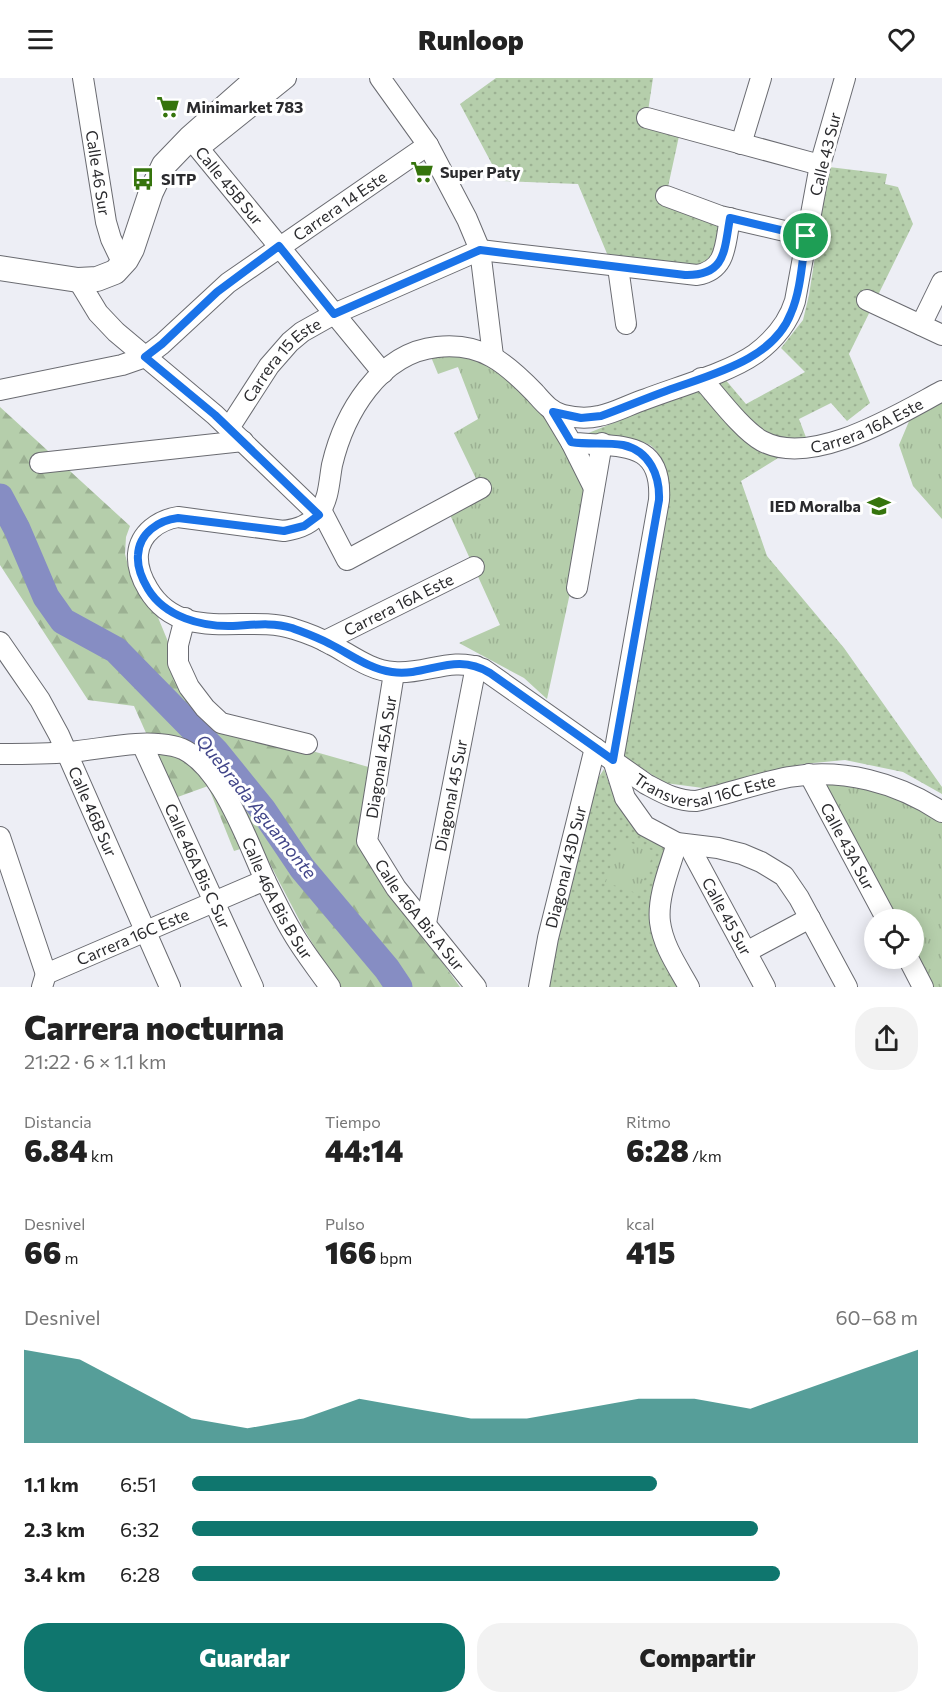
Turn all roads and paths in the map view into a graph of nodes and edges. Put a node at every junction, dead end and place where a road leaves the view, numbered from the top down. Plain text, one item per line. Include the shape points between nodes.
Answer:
1 (83, 78) edge
2 (258, 78) edge
3 (285, 78) edge
4 (380, 78) edge
5 (761, 78) edge
6 (845, 78) edge
7 (647, 118) dead end
8 (194, 143) junction
9 (741, 144) junction
10 (428, 145) junction
11 (820, 165) junction
12 (666, 196) dead end
13 (730, 218) junction
14 (806, 236) junction
15 (279, 246) junction
16 (480, 250) junction
17 (123, 264) junction
18 (618, 267) junction
19 (0, 268) edge
20 (78, 280) junction
21 (942, 282) edge
22 (867, 300) dead end
23 (334, 314) junction
24 (626, 324) dead end
25 (921, 325) junction
26 (942, 334) edge
27 (493, 356) junction
28 (145, 357) junction
29 (383, 373) junction
30 (701, 378) junction
31 (0, 390) edge
32 (942, 392) edge
33 (553, 412) junction
34 (236, 435) junction
35 (571, 442) junction
36 (602, 443) junction
37 (40, 463) dead end
38 (481, 488) dead end
39 (594, 488) junction
40 (320, 512) junction
41 (474, 567) dead end
42 (577, 588) dead end
43 (185, 618) junction
44 (325, 641) junction
45 (0, 642) edge
46 (476, 666) junction
47 (394, 673) junction
48 (142, 744) junction
49 (307, 744) dead end
50 (596, 748) junction
51 (67, 752) junction
52 (0, 754) edge
53 (613, 760) junction
54 (809, 774) junction
55 (942, 812) edge
56 (0, 837) edge
57 (367, 841) joint
58 (683, 845) junction
59 (266, 880) junction
60 (214, 902) junction
61 (881, 909) edge
62 (810, 918) junction
63 (426, 923) junction
64 (144, 932) junction
65 (746, 952) junction
66 (914, 969) edge
67 (44, 981) edge
68 (170, 987) edge
69 (253, 987) edge
70 (330, 987) edge
71 (476, 987) edge
72 (539, 987) edge
73 (689, 987) edge
74 (765, 987) edge
75 (847, 987) edge
76 (923, 987) edge

1 - 17 street, Calle 46 Sur via 105,222
2 - 8 main road
3 - 8 street
4 - 10 street
5 - 9 street
6 - 11 street, Calle 43 Sur
7 - 9 street
8 - 15 street, Calle 45B Sur
8 - 17 main road via 169,158
9 - 11 street
10 - 15 street, Carrera 14 Este
10 - 16 street
11 - 14 street, Calle 43 Sur
12 - 13 street
13 - 14 street
13 - 18 street via 720,262 707,273 685,275
14 - 30 street, Calle 43 Sur via 795,301 787,322 765,346 741,362
15 - 23 street, Calle 45B Sur
15 - 28 street, Carrera 14 Este via 222,287
16 - 18 street
16 - 23 street, Carrera 15 Este
16 - 27 street
17 - 20 main road via 105,277
18 - 24 street
19 - 20 main road
20 - 28 street via 98,313
21 - 25 street
22 - 25 street
23 - 29 street, Calle 45B Sur
23 - 34 street, Carrera 15 Este via 290,342 269,366
25 - 26 street
27 - 29 street via 457,346 434,347 412,353
27 - 33 street via 514,371
28 - 31 street, Carrera 14 Este
28 - 34 street
29 - 40 street via 348,419
30 - 32 street, Carrera 16A Este via 750,432 788,449 805,449 852,435
30 - 33 street, Calle 43 Sur via 601,416 581,418
33 - 35 street
34 - 37 street
34 - 40 street
35 - 36 street
35 - 39 street
36 - 39 street
36 - 53 street via 626,446 646,457 660,484
38 - 40 street via 347,560
39 - 42 street
40 - 43 street via 304,526 284,531 172,518 159,523 141,542 141,575 164,607
41 - 44 street, Carrera 16A Este
43 - 44 street, Transversal 16C Este via 221,626 282,625
43 - 49 street via 178,663 205,708 221,723
44 - 47 street, Transversal 16C Este via 380,670
45 - 51 street, Calle 46B Sur via 40,700
46 - 47 street, Transversal 16C Este via 458,663
46 - 50 street, Transversal 16C Este
46 - 63 street, Diagonal 45 Sur
47 - 57 street, Diagonal 45A Sur
48 - 51 street
48 - 59 street, Calle 46A Bis B Sur via 174,746 187,751 205,767 243,826
48 - 60 street, Calle 46A Bis C Sur
50 - 53 street, Transversal 16C Este
50 - 72 street, Diagonal 43D Sur
51 - 52 street
51 - 64 street, Calle 46B Sur
53 - 54 street, Transversal 16C Este via 646,784 682,801
53 - 58 street via 625,798 635,814 645,826
54 - 55 street, Transversal 16C Este via 883,783
54 - 61 street, Calle 43A Sur
56 - 67 street
57 - 63 street, Calle 46A Bis A Sur via 396,888
58 - 62 street via 718,848 761,862 784,876
58 - 65 street, Calle 45 Sur
58 - 73 street via 660,904 660,922 672,958
59 - 60 street, Carrera 16C Este
59 - 70 street, Calle 46A Bis B Sur via 292,932
60 - 64 street, Carrera 16C Este
60 - 69 street, Calle 46A Bis C Sur
62 - 65 street
62 - 75 street
63 - 71 street, Calle 46A Bis A Sur
64 - 67 street, Carrera 16C Este
64 - 68 street, Calle 46B Sur
65 - 74 street, Calle 45 Sur
66 - 76 street

